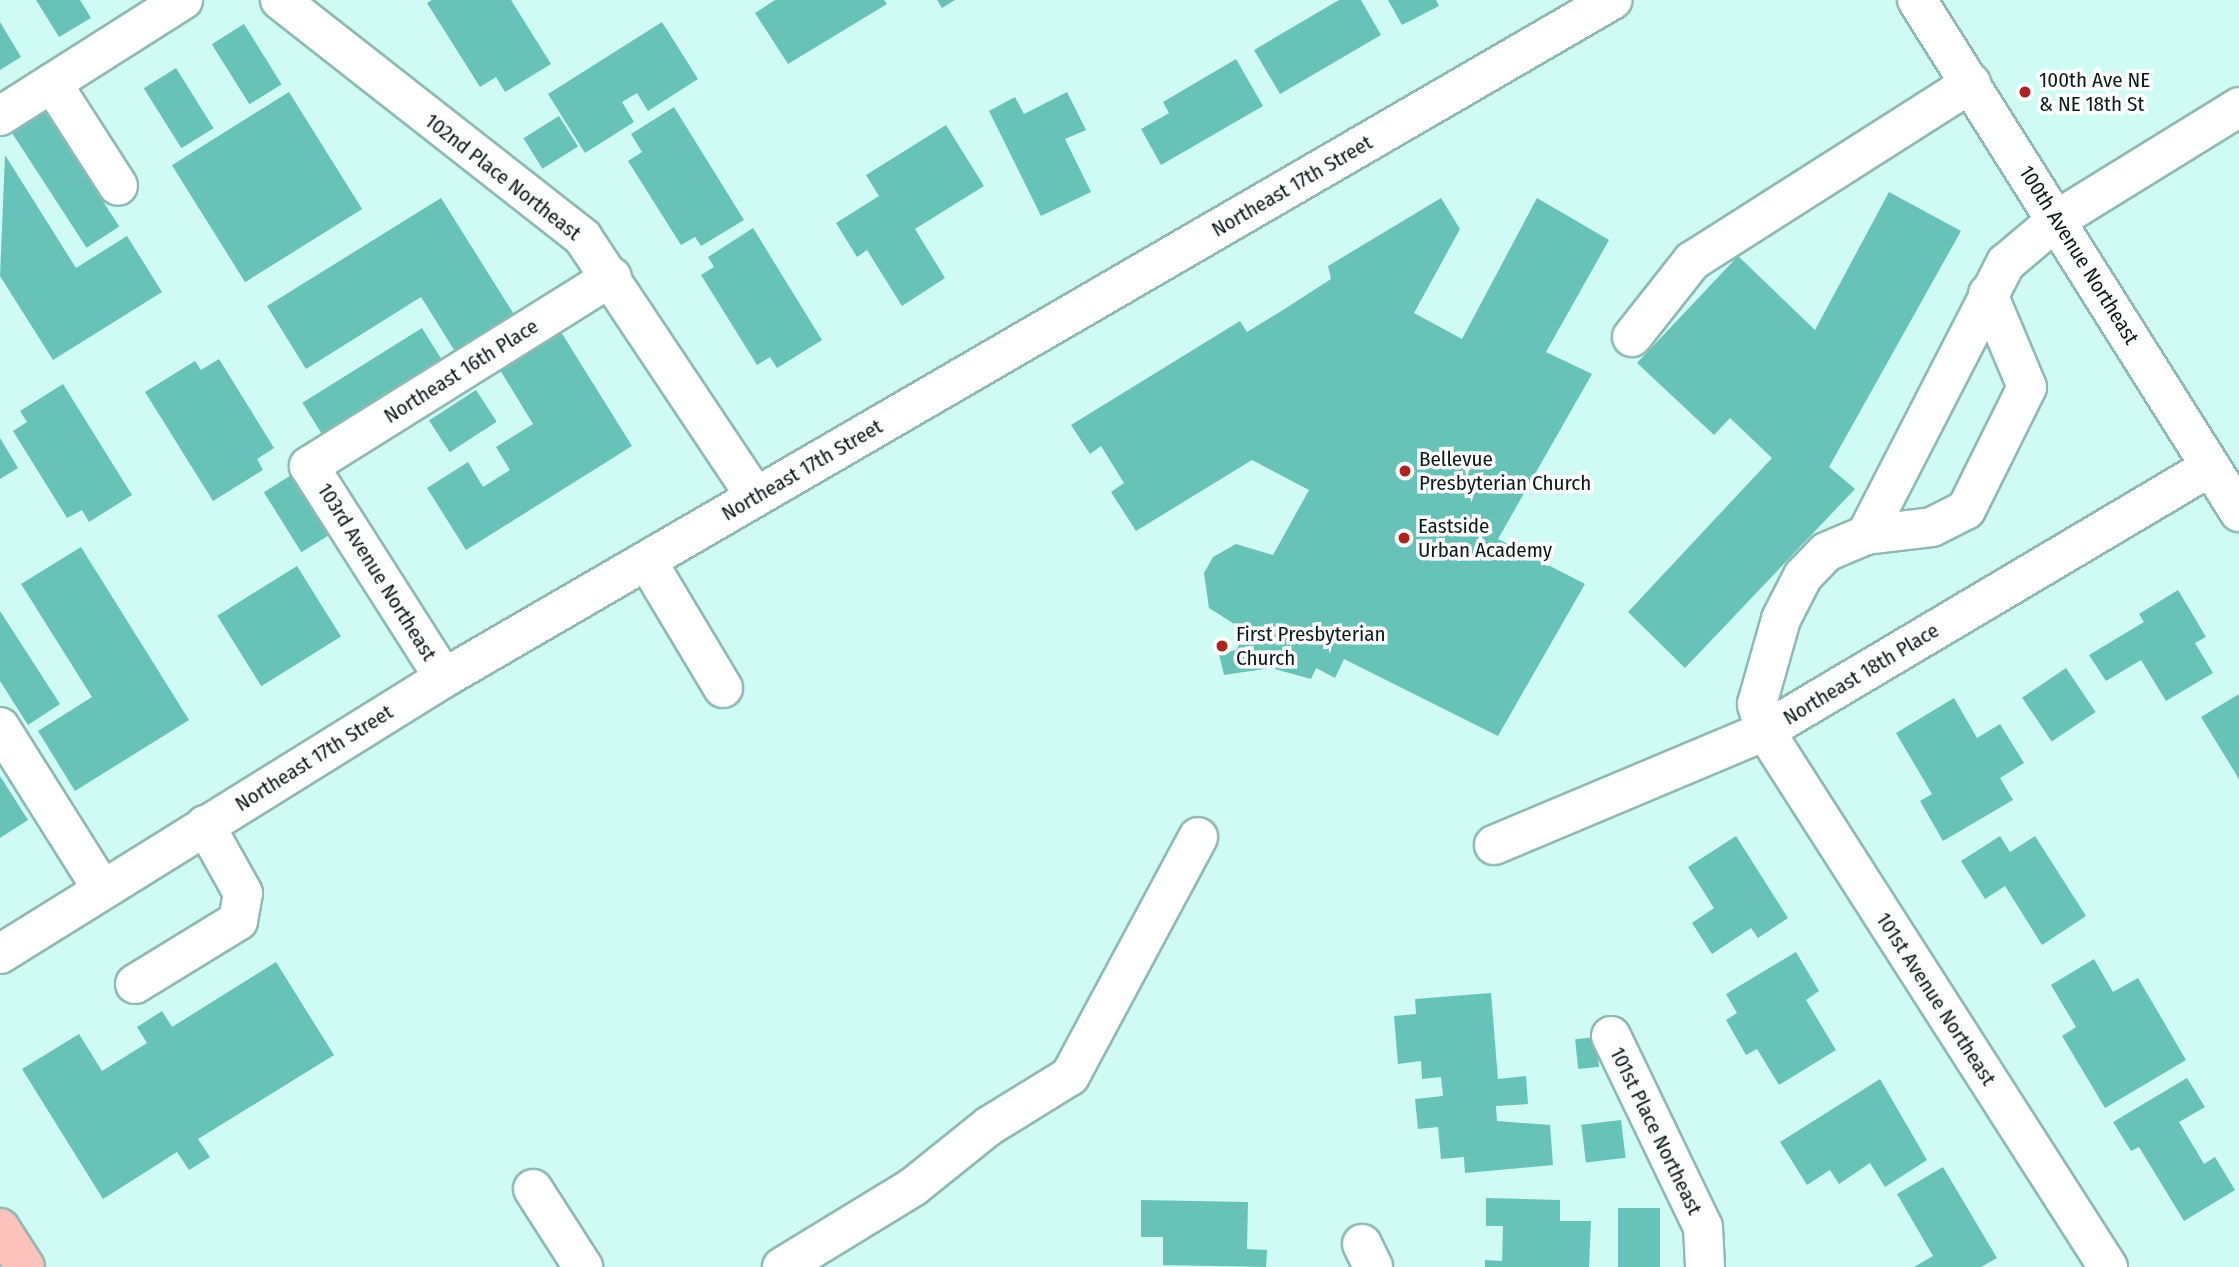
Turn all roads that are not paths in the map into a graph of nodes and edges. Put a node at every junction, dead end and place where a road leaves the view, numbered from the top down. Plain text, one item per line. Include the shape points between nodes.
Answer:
1 (183, 0) edge
2 (280, 0) edge
3 (1612, 0) edge
4 (1917, 0) edge
5 (52, 83) junction
6 (1971, 83) junction
7 (2239, 107) edge
8 (0, 116) edge
9 (118, 186) dead end
10 (2058, 219) junction
11 (612, 277) junction
12 (1988, 294) junction
13 (1632, 337) dead end
14 (309, 466) joint
15 (2210, 467) junction
16 (756, 497) junction
17 (2239, 512) edge
18 (1866, 535) junction
19 (647, 561) junction
20 (444, 678) junction
21 (723, 688) dead end
22 (0, 727) edge
23 (1765, 731) junction
24 (205, 825) junction
25 (1198, 837) dead end
26 (1494, 845) dead end
27 (102, 889) junction
28 (0, 954) edge
29 (135, 984) dead end
30 (1611, 1036) dead end
31 (533, 1189) dead end
32 (0, 1228) edge
33 (25, 1267) edge
34 (583, 1267) edge
35 (782, 1267) edge
36 (1705, 1267) edge
37 (2108, 1267) edge

1 - 5 street
2 - 11 street, 102nd Place Northeast via 583,237
3 - 16 street, Northeast 17th Street
4 - 6 street, 100th Avenue Northeast
5 - 8 street
5 - 9 street
6 - 10 street, 100th Avenue Northeast
6 - 13 street via 1692,261
7 - 10 street
10 - 12 street via 2006,262
10 - 15 street, 100th Avenue Northeast
11 - 14 street, Northeast 16th Place
11 - 16 street, 102nd Place Northeast
12 - 18 street
12 - 18 street via 2027,387 1966,510 1932,527
14 - 20 street, 103rd Avenue Northeast
15 - 17 street, 100th Avenue Northeast
15 - 23 street, Northeast 18th Place
16 - 19 street, Northeast 17th Street
18 - 23 street via 1826,552 1803,576 1781,619 1757,704
19 - 20 street, Northeast 17th Street
19 - 21 street
20 - 24 street, Northeast 17th Street
22 - 27 street
23 - 26 street, Northeast 18th Place
23 - 37 street, 101st Avenue Northeast
24 - 27 street, Northeast 17th Street
24 - 29 street via 243,893 238,921
25 - 35 street via 1070,1076 989,1126 913,1187
27 - 28 street, Northeast 17th Street
30 - 36 street, 101st Place Northeast via 1703,1227
31 - 34 street
32 - 33 main road

